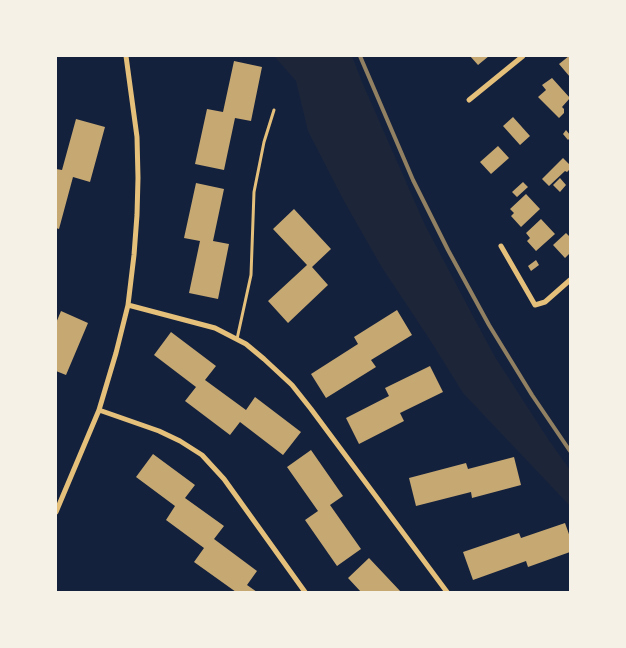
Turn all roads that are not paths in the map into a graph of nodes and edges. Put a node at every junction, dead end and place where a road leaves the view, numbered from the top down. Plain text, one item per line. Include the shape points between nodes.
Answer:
1 (126, 56) edge
2 (523, 56) edge
3 (469, 100) dead end
4 (274, 110) dead end
5 (501, 246) dead end
6 (570, 279) edge
7 (128, 305) junction
8 (237, 339) junction
9 (99, 410) junction
10 (56, 512) edge
11 (305, 592) edge
12 (447, 592) edge

1 - 7 street via 138,178
2 - 3 street
4 - 8 lane via 254,192 251,275
5 - 6 street via 535,305 545,302
7 - 8 street via 214,328
7 - 9 street
8 - 12 street via 264,359 311,409
9 - 10 street
9 - 11 street via 159,431 202,455 224,479

